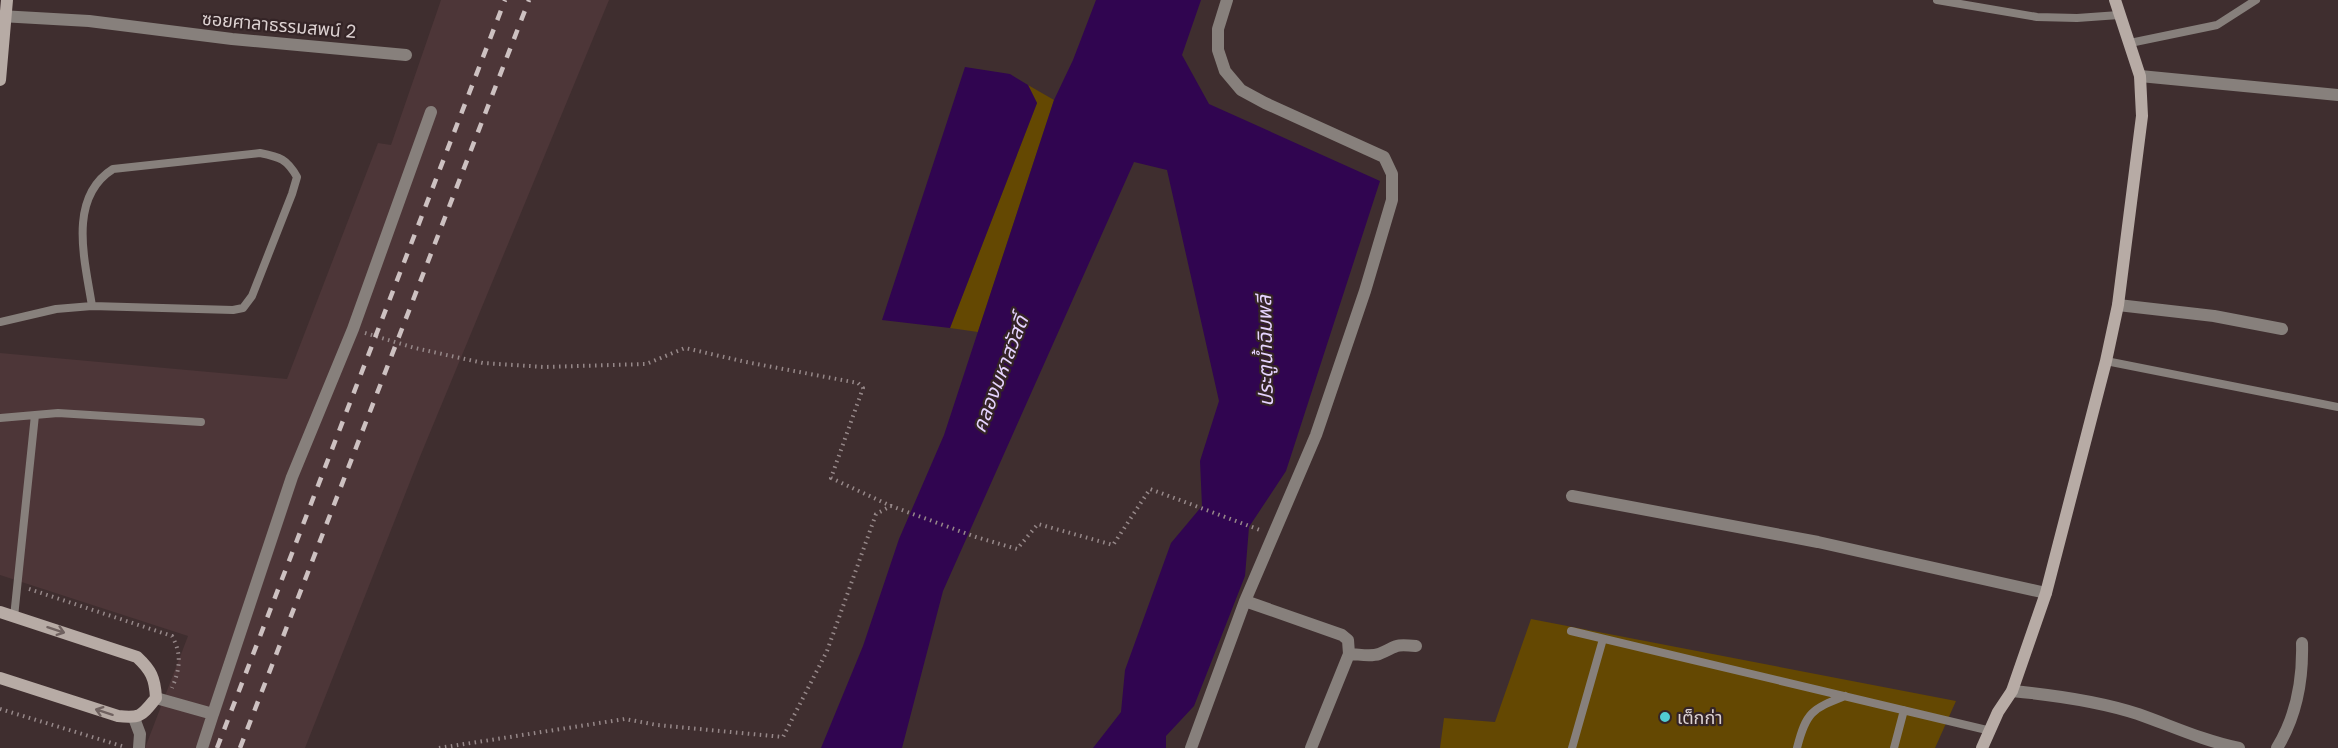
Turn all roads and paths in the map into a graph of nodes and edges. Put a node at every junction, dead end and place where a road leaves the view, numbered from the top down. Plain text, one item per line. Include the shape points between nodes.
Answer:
1 (7, 0) edge
2 (1227, 0) edge
3 (1937, 0) edge
4 (2115, 0) edge
5 (2256, 0) edge
6 (2119, 15) junction
7 (3, 16) edge
8 (2130, 43) junction
9 (406, 55) dead end
10 (2140, 76) junction
11 (0, 80) edge
12 (2338, 95) edge
13 (431, 112) dead end
14 (2118, 305) junction
15 (92, 306) junction
16 (0, 322) edge
17 (353, 329) junction
18 (2282, 329) dead end
19 (2106, 360) junction
20 (2338, 407) edge
21 (35, 415) junction
22 (0, 418) edge
23 (201, 422) dead end
24 (1572, 496) dead end
25 (891, 506) junction
26 (1256, 530) dead end
27 (17, 585) junction
28 (2046, 593) junction
29 (1245, 600) junction
30 (0, 612) edge
31 (14, 616) junction
32 (1571, 631) dead end
33 (1603, 639) junction
34 (2302, 643) dead end
35 (1416, 646) dead end
36 (1349, 654) junction
37 (0, 678) edge
38 (2012, 691) junction
39 (1846, 696) junction
40 (161, 699) junction
41 (0, 709) edge
42 (1904, 710) junction
43 (213, 714) junction
44 (134, 718) junction
45 (1991, 731) junction
46 (139, 744) edge
47 (202, 748) edge
48 (439, 748) edge
49 (1191, 748) edge
50 (1311, 748) edge
51 (1572, 748) edge
52 (1797, 748) edge
53 (1894, 748) edge
54 (1982, 748) edge
55 (2239, 748) edge
56 (2277, 748) edge

1 - 7 street
2 - 29 street via 1218,29 1218,50 1225,71 1240,90 1384,157 1392,174 1392,200 1316,435
3 - 6 lane via 2037,17
4 - 6 street
5 - 8 lane via 2217,25
6 - 8 street
7 - 9 street, ซอยศาลาธรรมสพน์ 2 via 89,21
7 - 11 street
8 - 10 street
10 - 12 street
10 - 14 street via 2142,117
13 - 17 street
14 - 18 street via 2214,316
14 - 19 street
15 - 15 lane via 243,308 252,296 292,194 297,177 290,164 260,153 113,169 99,177 88,195 81,240
15 - 16 lane via 56,309
17 - 25 path via 483,363 544,368 646,363 685,348 858,383 863,388 831,478
17 - 43 street via 292,477
19 - 20 lane
19 - 28 street
21 - 22 lane
21 - 23 lane
21 - 27 lane
24 - 28 street via 1818,542
25 - 26 path via 1017,549 1038,524 1113,545 1150,489
25 - 48 path via 876,514 827,651 783,738 625,719
27 - 31 lane
27 - 40 path via 172,636 178,647 179,671
28 - 38 street
29 - 36 street via 1342,635 1348,640
29 - 49 street
30 - 31 street
31 -> 40 street via 137,657 150,669
32 - 33 lane
33 - 39 lane
33 - 51 lane
34 - 56 street via 2296,703
35 - 36 street via 1394,645 1379,654
36 - 50 street
44 -> 37 street
38 - 45 street
38 - 55 street via 2076,698
39 - 42 lane
39 - 52 lane via 1815,708 1801,730
40 - 43 street
40 - 44 street
41 - 46 path via 120,747
42 - 45 lane
42 - 53 lane
43 - 47 street
44 - 46 street
45 - 54 street

